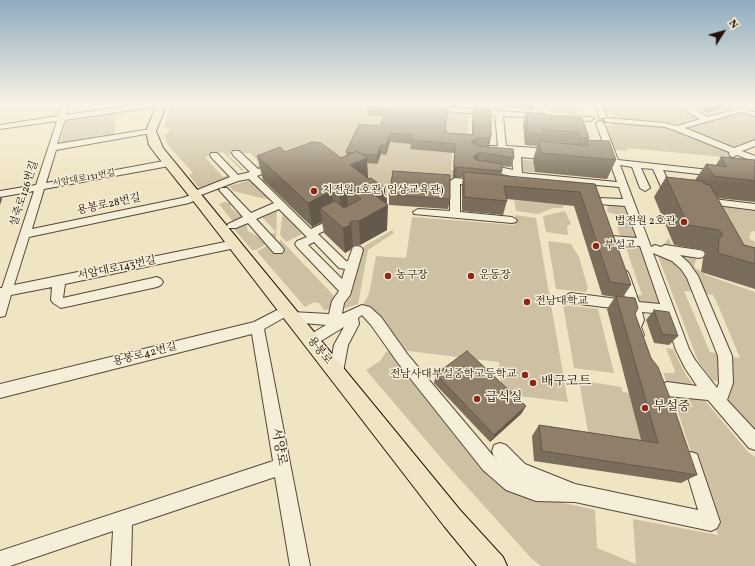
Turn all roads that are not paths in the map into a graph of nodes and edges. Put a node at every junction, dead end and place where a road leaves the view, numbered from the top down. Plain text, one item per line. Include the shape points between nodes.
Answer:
1 (58, 130) edge
2 (499, 130) edge
3 (603, 130) edge
4 (684, 130) edge
5 (151, 131) joint
6 (755, 143) edge
7 (52, 148) junction
8 (500, 148) junction
9 (514, 149) junction
10 (734, 151) junction
11 (481, 152) edge
12 (236, 153) dead end
13 (557, 153) edge
14 (214, 155) dead end
15 (610, 158) junction
16 (755, 159) edge
17 (735, 162) edge
18 (169, 163) junction
19 (278, 164) edge
20 (635, 164) junction
21 (478, 166) edge
22 (657, 167) junction
23 (679, 169) junction
24 (254, 174) junction
25 (726, 174) edge
26 (518, 175) junction
27 (236, 178) junction
28 (685, 181) edge
29 (487, 184) edge
30 (623, 185) junction
31 (40, 187) junction
32 (224, 190) dead end
33 (588, 192) edge
34 (0, 194) edge
35 (196, 195) junction
36 (598, 200) junction
37 (695, 200) edge
38 (629, 203) junction
39 (281, 204) junction
40 (755, 207) edge
41 (418, 212) dead end
42 (603, 214) edge
43 (455, 215) junction
44 (249, 218) junction
45 (339, 220) edge
46 (512, 220) dead end
47 (232, 226) dead end
48 (24, 234) junction
49 (612, 241) edge
50 (234, 244) junction
51 (649, 247) junction
52 (278, 250) dead end
53 (357, 250) dead end
54 (699, 254) dead end
55 (620, 263) edge
56 (352, 266) junction
57 (59, 281) junction
58 (157, 282) dead end
59 (345, 290) junction
60 (3, 293) edge
61 (572, 298) dead end
62 (634, 306) junction
63 (669, 310) junction
64 (0, 312) edge
65 (289, 314) junction
66 (348, 316) junction
67 (257, 327) junction
68 (312, 341) junction
69 (641, 348) edge
70 (336, 372) junction
71 (665, 391) edge
72 (0, 392) edge
73 (716, 398) junction
74 (755, 442) edge
75 (686, 448) edge
76 (500, 451) dead end
77 (282, 466) junction
78 (575, 493) junction
79 (123, 519) junction
80 (0, 560) edge
81 (121, 566) edge
82 (300, 566) edge
83 (494, 566) edge

1 - 7 street, 설죽로126번길
2 - 8 street
3 - 15 street
4 - 10 street
5 - 7 street
5 - 18 main road, 용봉로 via 155,145
6 - 10 street
7 - 31 street, 설죽로126번길
8 - 9 street
8 - 11 street
9 - 13 street
9 - 26 street
10 - 16 street
10 - 17 street
12 - 24 street
14 - 27 street
15 - 20 street
15 - 30 street
18 - 31 street, 서암대로131번길
18 - 35 main road, 용봉로
19 - 24 street, 용봉로28번길
20 - 22 street
20 - 22 street via 655,186
21 - 26 street
22 - 23 street
23 - 25 street
23 - 28 street
24 - 27 street, 용봉로28번길
24 - 39 street
26 - 30 street
27 - 35 street, 용봉로28번길
29 - 43 street via 455,181
30 - 38 street
31 - 34 street, 서암대로131번길
31 - 48 street, 설죽로126번길
32 - 44 street
33 - 36 street via 596,193
35 - 48 street, 용봉로28번길 via 185,201
35 - 50 main road, 용봉로
36 - 38 street
36 - 42 street
37 - 40 street
38 - 51 street
39 - 44 street
39 - 45 street via 310,234
41 - 43 street
43 - 46 street
44 - 47 street
44 - 52 street
48 - 60 street, 설죽로126번길
49 - 51 street
50 - 57 street, 서암대로143번길
50 - 65 main road, 용봉로
51 - 54 street
51 - 63 street
51 - 73 street via 676,258 685,266 700,293 725,356 726,383
53 - 56 street
55 - 62 street
56 - 59 street
56 - 59 street via 343,265 315,238 301,244
57 - 58 street via 57,300 61,303
57 - 60 street, 서암대로143번길
59 - 66 street via 338,301
60 - 64 street, 설죽로126번길
61 - 62 street
62 - 63 street
62 - 69 street via 638,320 634,326
63 - 73 street via 690,364
65 - 66 street
65 - 67 street, 용봉로42번길
65 - 68 main road, 용봉로
66 - 68 street
66 - 70 street via 352,324 341,345
66 - 78 street via 362,310 376,321 403,359 489,464 512,484 536,492
67 - 72 street, 용봉로42번길
67 - 77 street, 서양로
68 - 70 main road, 용봉로
70 - 83 main road, 용봉로 via 452,518
71 - 73 street
73 - 74 street
75 - 78 street via 711,522
76 - 78 street via 519,470
77 - 79 street
77 - 82 street, 서양로
79 - 80 street
79 - 81 street

